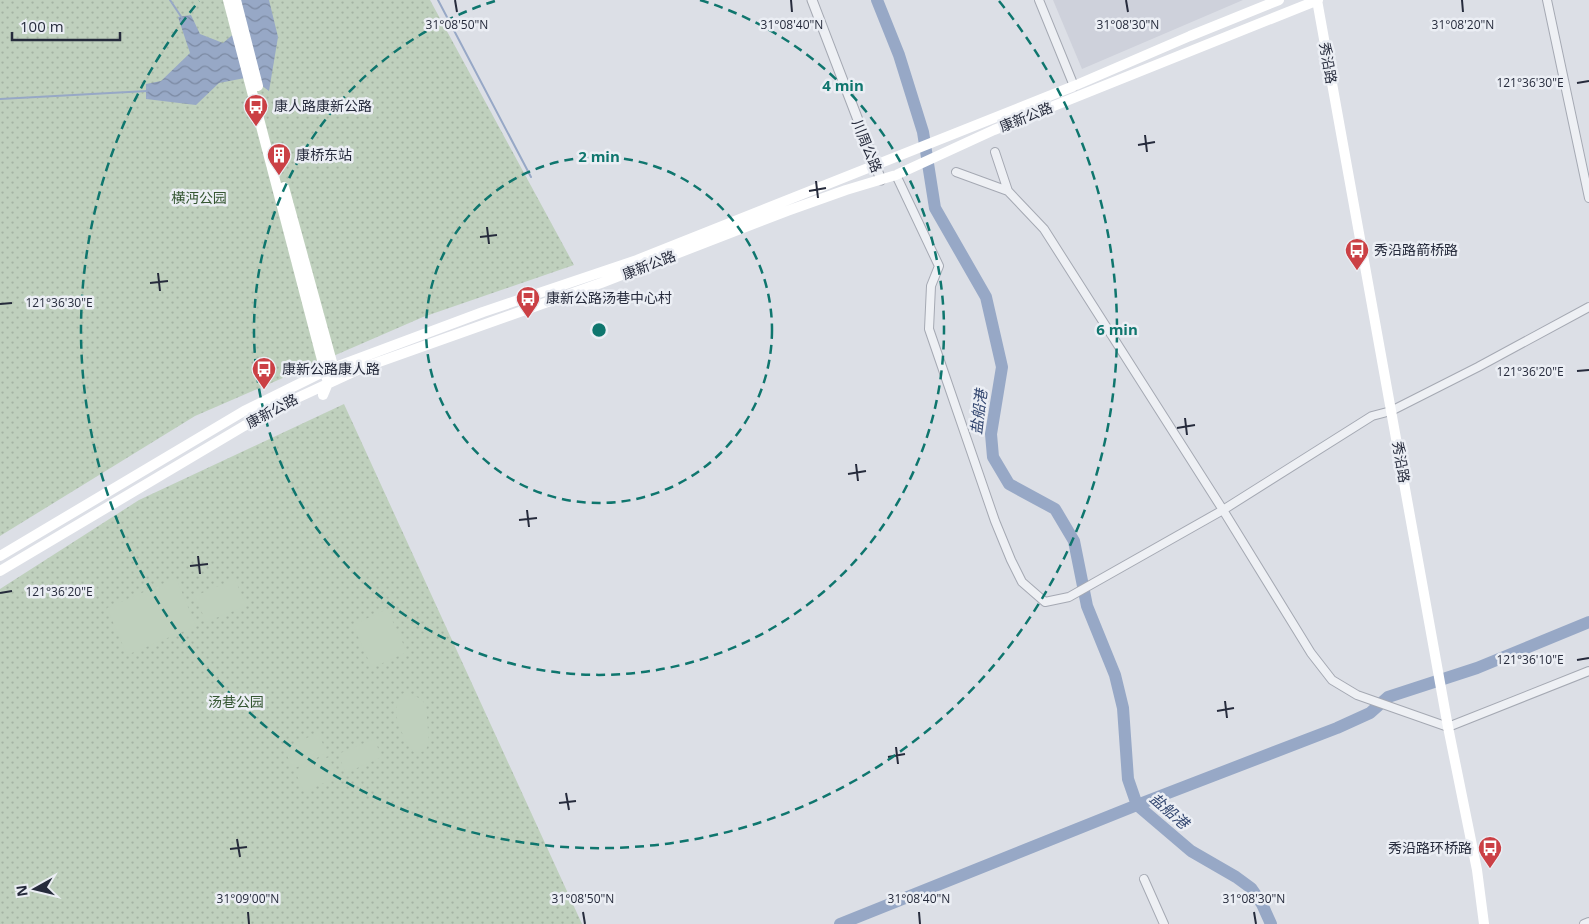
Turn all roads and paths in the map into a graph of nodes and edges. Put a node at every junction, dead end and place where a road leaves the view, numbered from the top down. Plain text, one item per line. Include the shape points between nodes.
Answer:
1 (228, 0) edge
2 (236, 0) edge
3 (812, 0) edge
4 (1039, 0) edge
5 (1279, 0) edge
6 (1317, 0) edge
7 (1546, 0) edge
8 (1074, 86) junction
9 (995, 152) dead end
10 (875, 165) junction
11 (956, 172) dead end
12 (900, 173) junction
13 (881, 180) junction
14 (1008, 191) junction
15 (1589, 198) edge
16 (1589, 307) edge
17 (329, 369) junction
18 (332, 381) junction
19 (323, 395) dead end
20 (1391, 411) junction
21 (1223, 510) junction
22 (0, 556) edge
23 (0, 571) edge
24 (1589, 670) edge
25 (1448, 727) junction
26 (1144, 879) dead end
27 (1589, 922) edge
28 (1164, 924) edge
29 (1484, 924) edge
30 (1584, 924) edge

1 - 17 main road
2 - 17 main road
3 - 10 street, 川周公路
4 - 8 street
5 - 8 main road, 康新公路
6 - 12 main road, 康新公路 via 1003,127
6 - 20 main road, 秀沿路
7 - 15 street
8 - 10 main road, 康新公路
9 - 14 street
10 - 13 street, 川周公路
10 - 17 main road, 康新公路 via 637,260
11 - 14 street
12 - 13 main road, 康新公路
12 - 21 street via 938,266 931,286 928,329 996,521 1022,582 1045,602 1069,597
13 - 18 main road, 康新公路 via 787,211
14 - 21 street via 1044,228
16 - 20 street
17 - 18 main road
17 - 22 main road, 康新公路 via 244,411
18 - 19 main road
18 - 23 main road, 康新公路 via 235,431
20 - 21 street via 1372,416
20 - 25 main road, 秀沿路
21 - 25 street via 1311,653 1332,680 1357,695
24 - 25 street
25 - 29 main road, 秀沿路 via 1477,870
26 - 28 street
27 - 30 street

